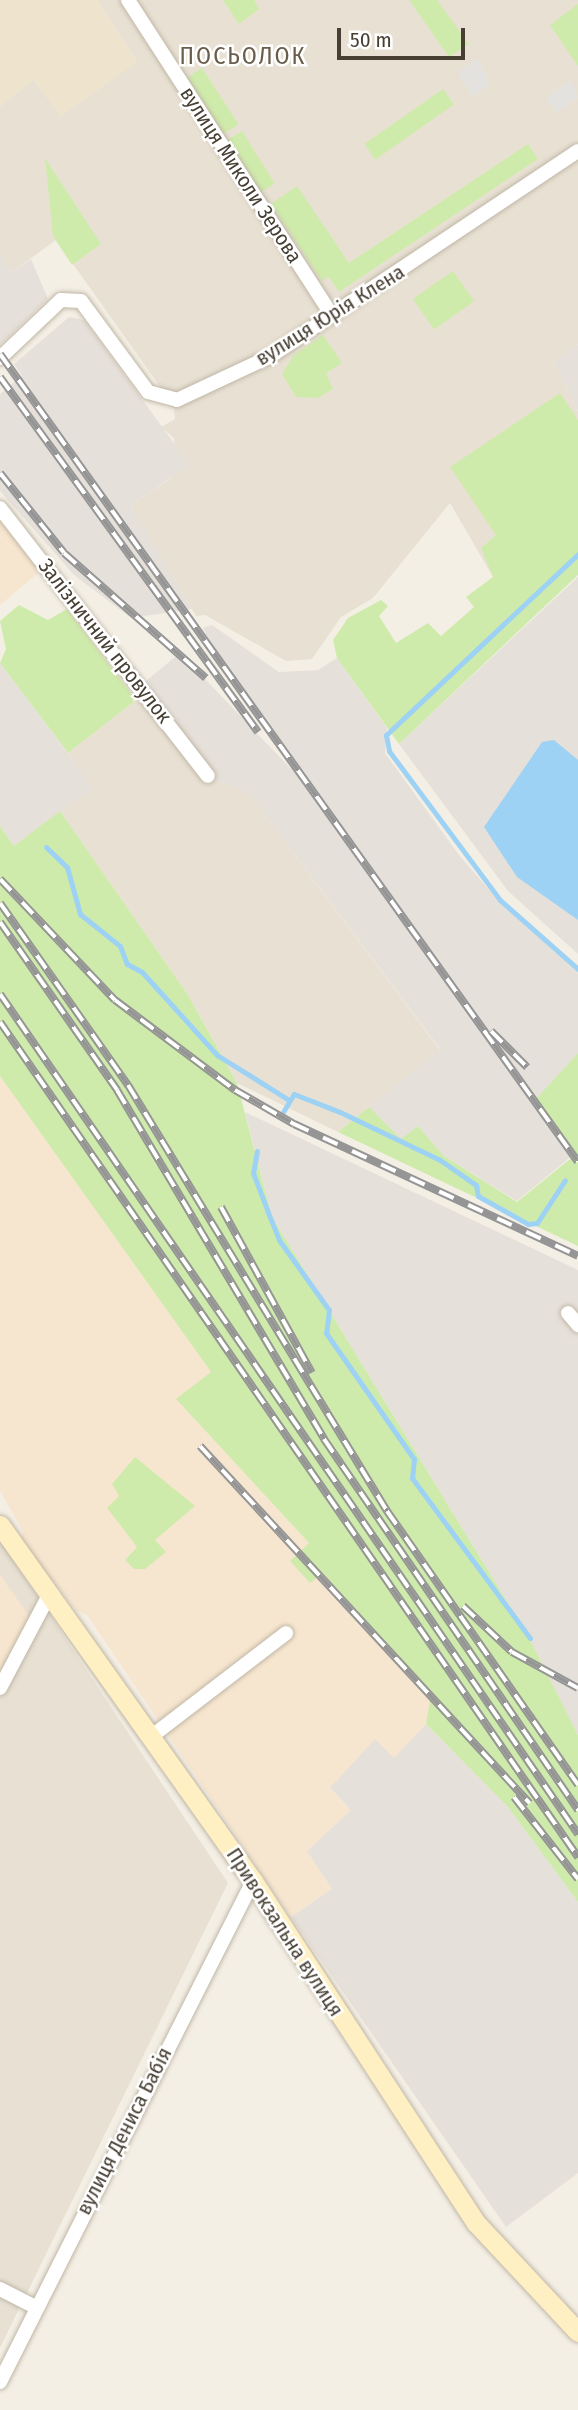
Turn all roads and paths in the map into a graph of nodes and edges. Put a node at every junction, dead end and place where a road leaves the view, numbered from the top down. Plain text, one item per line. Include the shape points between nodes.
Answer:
1 (128, 0) edge
2 (578, 151) edge
3 (332, 315) junction
4 (0, 358) edge
5 (0, 508) edge
6 (208, 776) dead end
7 (568, 1313) dead end
8 (578, 1325) edge
9 (0, 1525) edge
10 (51, 1593) junction
11 (286, 1633) dead end
12 (0, 1688) edge
13 (152, 1736) junction
14 (253, 1881) junction
15 (0, 2289) edge
16 (34, 2306) junction
17 (578, 2332) edge
18 (0, 2382) edge

1 - 3 street, вулиця Миколи Зерова
2 - 3 street, вулиця Юрія Клена
3 - 4 street, вулиця Юрія Клена via 269,357 177,400 148,391 81,301 61,300
5 - 6 street, Залізничний провулок
7 - 8 street
9 - 10 main road, Привокзальна вулиця
10 - 12 street
10 - 13 main road, Привокзальна вулиця
11 - 13 street
13 - 14 main road, Привокзальна вулиця
14 - 16 street, вулиця Дениса Бабія
14 - 17 main road, Привокзальна вулиця via 476,2223
15 - 16 street
16 - 18 street, вулиця Дениса Бабія

